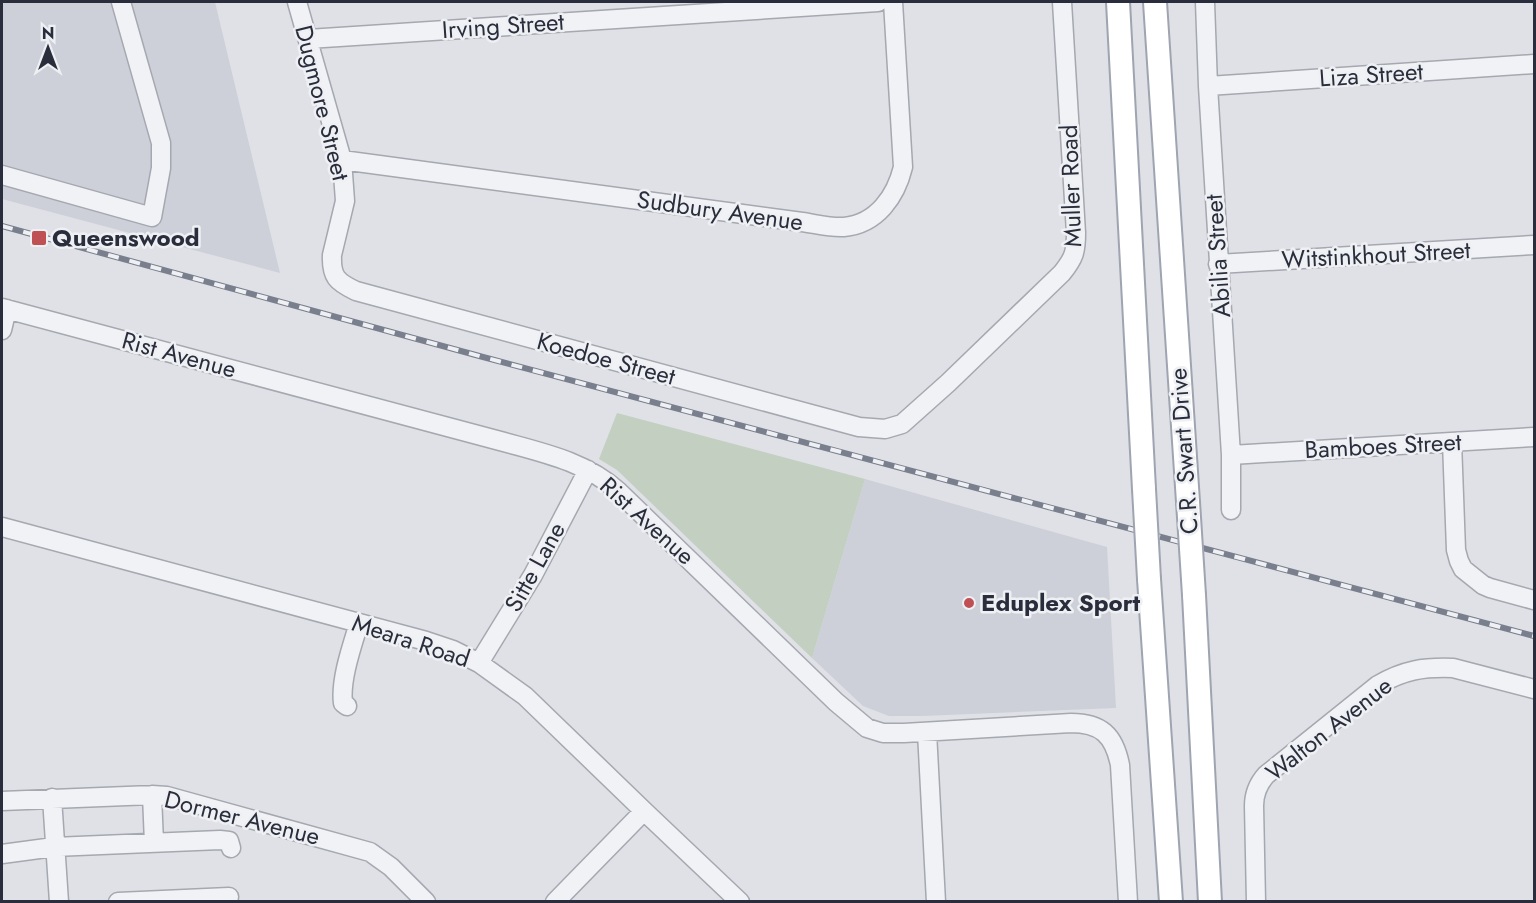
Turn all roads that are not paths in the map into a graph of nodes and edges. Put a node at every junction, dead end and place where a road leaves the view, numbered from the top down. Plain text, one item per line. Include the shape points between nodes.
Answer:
1 (122, 2) edge
2 (297, 2) edge
3 (878, 2) edge
4 (893, 2) edge
5 (1062, 2) edge
6 (1118, 2) edge
7 (1131, 2) edge
8 (1155, 2) edge
9 (1205, 2) edge
10 (611, 10) edge
11 (308, 39) junction
12 (1120, 44) junction
13 (1534, 64) edge
14 (1208, 86) junction
15 (342, 160) junction
16 (2, 175) edge
17 (1534, 245) edge
18 (1218, 264) junction
19 (333, 274) joint
20 (4, 308) edge
21 (2, 330) edge
22 (885, 429) joint
23 (1534, 437) edge
24 (1452, 441) junction
25 (1231, 455) junction
26 (588, 470) junction
27 (1231, 510) dead end
28 (2, 527) edge
29 (1534, 600) edge
30 (359, 623) junction
31 (479, 663) junction
32 (1534, 689) edge
33 (347, 706) dead end
34 (927, 732) junction
35 (152, 795) junction
36 (52, 798) junction
37 (2, 801) edge
38 (644, 811) junction
39 (225, 812) junction
40 (154, 843) junction
41 (54, 848) junction
42 (2, 854) edge
43 (229, 897) dead end
44 (59, 902) edge
45 (118, 902) edge
46 (426, 902) edge
47 (555, 902) edge
48 (740, 902) edge
49 (936, 902) edge
50 (1128, 902) edge
51 (1171, 902) edge
52 (1210, 902) edge
53 (1256, 902) edge

1 - 16 street via 161,143 161,168 152,217
2 - 11 street, Dugmore Street
3 - 10 street, Irving Street
4 - 15 street, Sudbury Avenue via 903,167 888,201 865,221 852,225 843,227
5 - 22 street, Muller Road via 1076,233 1072,261 948,383 902,424
6 - 12 main road, C.R. Swart Drive
7 - 12 main road
8 - 52 main road, C.R. Swart Drive, bridge
9 - 14 street, Abilia Street
10 - 11 street, Irving Street
11 - 15 street, Dugmore Street
12 - 51 main road, C.R. Swart Drive, bridge
13 - 14 street, Liza Street
14 - 18 street, Abilia Street
15 - 19 street, Dugmore Street via 345,201 332,255
17 - 18 street, Witstinkhout Street
18 - 25 street, Abilia Street
19 - 22 street, Koedoe Street via 356,291 859,427
20 - 21 street
20 - 26 street, Rist Avenue via 504,441
23 - 24 street, Bamboes Street
24 - 25 street, Bamboes Street
24 - 29 street via 1456,550 1462,566 1486,586
25 - 27 street, Abilia Street
26 - 31 street, Sitte Lane
26 - 34 street, Rist Avenue via 618,490 867,728
28 - 30 street, Meara Road
30 - 31 street, Meara Road via 426,640
30 - 33 street via 342,697
31 - 38 street, Meara Road via 525,696
32 - 53 street, Walton Avenue via 1453,668 1432,667 1395,675 1378,685 1266,775 1256,790
34 - 49 street
34 - 50 street, Rist Avenue via 1084,723 1106,733 1120,765
35 - 36 street, Dormer Avenue
35 - 39 street, Dormer Avenue
35 - 40 street
36 - 37 street, Dormer Avenue
36 - 41 street
38 - 47 street
38 - 48 street, Meara Road
39 - 40 street via 226,844
39 - 46 street, Dormer Avenue via 370,852
40 - 41 street
41 - 42 street
41 - 44 street
43 - 45 street

